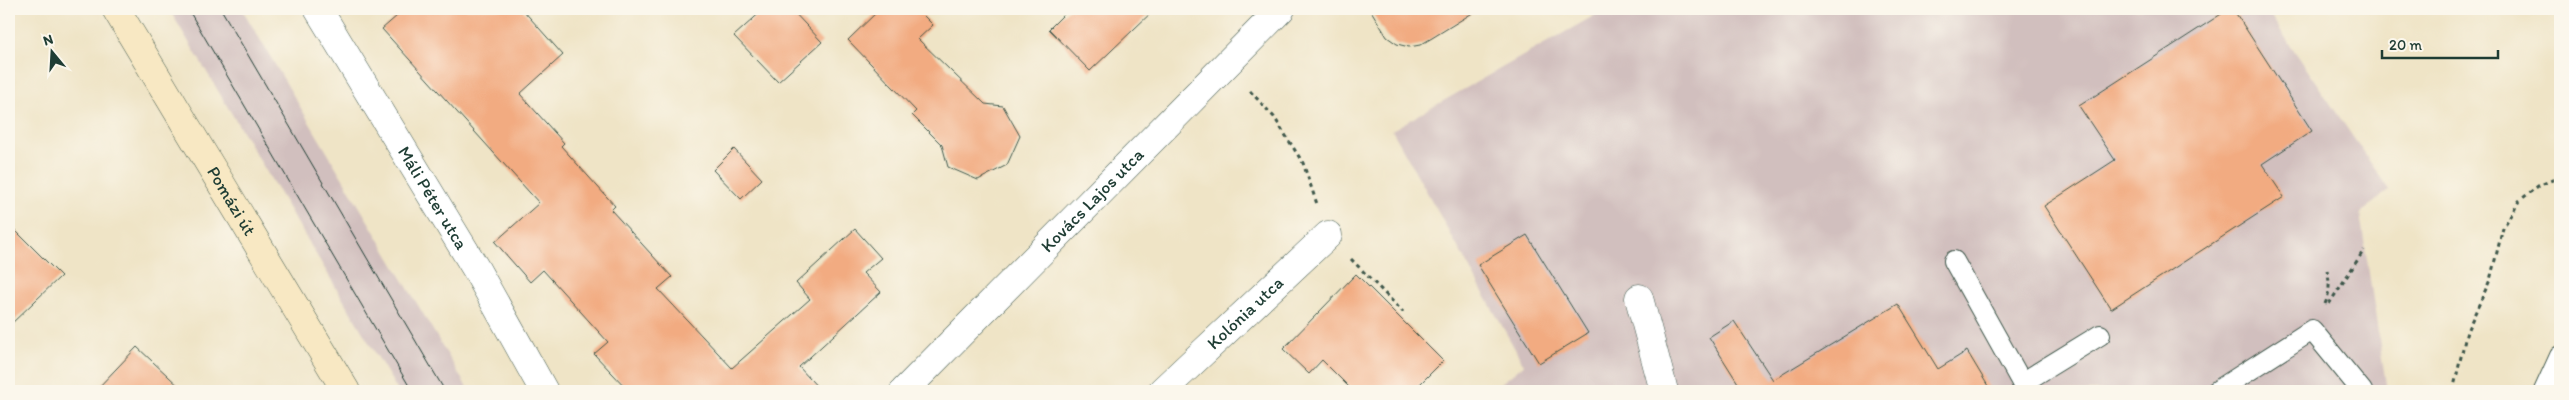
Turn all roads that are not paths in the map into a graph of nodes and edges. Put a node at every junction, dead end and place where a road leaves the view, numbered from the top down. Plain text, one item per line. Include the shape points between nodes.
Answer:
1 (116, 9) edge
2 (318, 9) edge
3 (1281, 9) edge
4 (1328, 235) road end
5 (1954, 261) dead end
6 (1639, 298) dead end
7 (2100, 335) dead end
8 (2560, 356) edge
9 (2025, 387) edge
10 (346, 391) edge
11 (544, 391) edge
12 (904, 391) edge
13 (1162, 391) edge
14 (1664, 391) edge
15 (2217, 391) edge
16 (2362, 391) edge
17 (2544, 391) edge

1 - 10 main road, Pomázi út
2 - 11 street, Máli Péter utca via 476,269
3 - 12 street, Kovács Lajos utca
4 - 13 street, Kolónia utca
5 - 9 lane
6 - 14 street
7 - 9 lane
8 - 17 lane
15 - 16 lane via 2312,330

